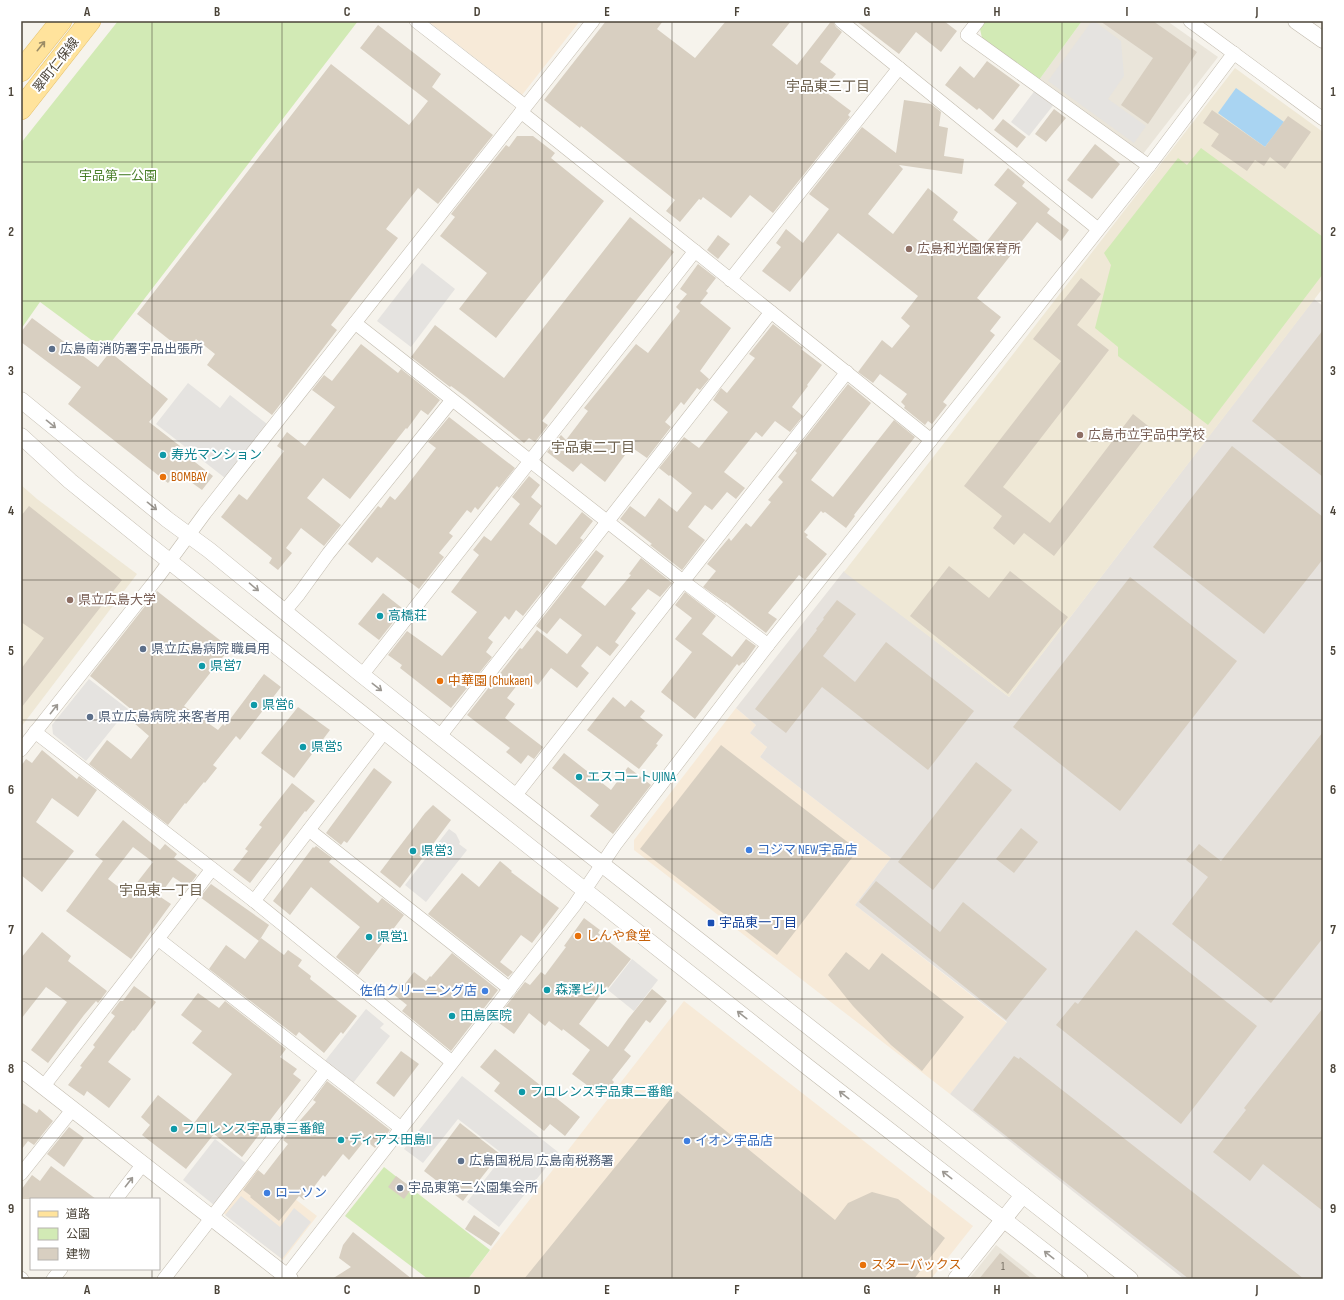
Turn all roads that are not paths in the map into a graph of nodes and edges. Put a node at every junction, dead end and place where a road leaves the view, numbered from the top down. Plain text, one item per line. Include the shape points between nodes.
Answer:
1 (61, 21) edge
2 (90, 21) edge
3 (416, 21) edge
4 (593, 21) edge
5 (841, 21) edge
6 (978, 21) edge
7 (1190, 21) edge
8 (1296, 21) edge
9 (1323, 40) edge
10 (1234, 53) junction
11 (899, 68) junction
12 (21, 71) edge
13 (21, 109) edge
14 (523, 109) junction
15 (1323, 119) edge
16 (1149, 166) junction
17 (1098, 229) junction
18 (695, 251) junction
19 (730, 280) junction
20 (771, 312) junction
21 (355, 323) junction
22 (847, 372) junction
23 (21, 400) edge
24 (452, 400) junction
25 (21, 436) edge
26 (932, 440) junction
27 (530, 461) junction
28 (606, 521) junction
29 (188, 535) junction
30 (170, 561) junction
31 (684, 582) junction
32 (284, 612) junction
33 (768, 645) junction
34 (362, 675) junction
35 (385, 731) junction
36 (35, 732) junction
37 (440, 736) junction
38 (21, 750) edge
39 (514, 796) junction
40 (309, 830) junction
41 (602, 865) junction
42 (212, 868) junction
43 (585, 890) junction
44 (254, 901) junction
45 (158, 939) junction
46 (510, 989) junction
47 (452, 1062) junction
48 (21, 1069) edge
49 (326, 1070) junction
50 (43, 1087) junction
51 (72, 1110) junction
52 (401, 1128) junction
53 (143, 1164) junction
54 (21, 1174) edge
55 (1023, 1195) junction
56 (117, 1198) edge
57 (212, 1218) junction
58 (1004, 1218) junction
59 (60, 1270) edge
60 (287, 1278) edge
61 (53, 1279) edge
62 (164, 1279) edge
63 (956, 1279) edge
64 (1080, 1279) edge
65 (1130, 1279) edge

12 -> 1 main road, 翠町仁保線
2 - 13 main road, 翠町仁保線
3 - 14 street
4 - 14 street
5 - 11 street
6 - 16 street via 967,35
7 - 10 street
8 - 9 street
10 - 15 street
10 - 16 street
11 - 17 street
11 - 19 street
14 - 18 street
14 - 21 street
16 - 17 street
17 - 26 street
18 - 19 street
18 - 27 street
19 - 20 street
20 - 22 street
20 - 28 street
21 - 24 street
21 - 29 street
22 - 26 street
22 - 31 street
23 -> 29 street
24 - 27 street
24 - 32 street
25 - 30 street via 70,481
26 - 33 street
27 - 28 street
27 - 34 street
28 - 31 street
28 - 37 street
29 - 30 street
29 -> 32 street
30 - 35 street
36 -> 30 street
31 - 33 street
31 - 39 street
32 - 34 street
33 - 41 street
34 -> 37 street
35 - 40 street
35 - 43 street
36 - 38 street
36 - 42 street
37 - 39 street
39 - 41 street
40 - 44 street
40 - 46 street
41 - 43 street
41 - 55 street
42 - 44 street
42 - 45 street
43 - 46 street
58 -> 43 street via 809,1068
44 - 47 street
45 - 49 street
45 - 50 street
46 - 47 street
47 - 52 street
48 - 50 street
49 - 52 street
49 - 57 street
50 - 51 street
51 - 53 street
51 - 54 street
52 - 60 street
56 -> 53 street
53 - 57 street
55 - 58 street
55 - 65 street
57 - 60 street
57 - 62 street
58 - 63 street
64 -> 58 street
59 - 61 street

